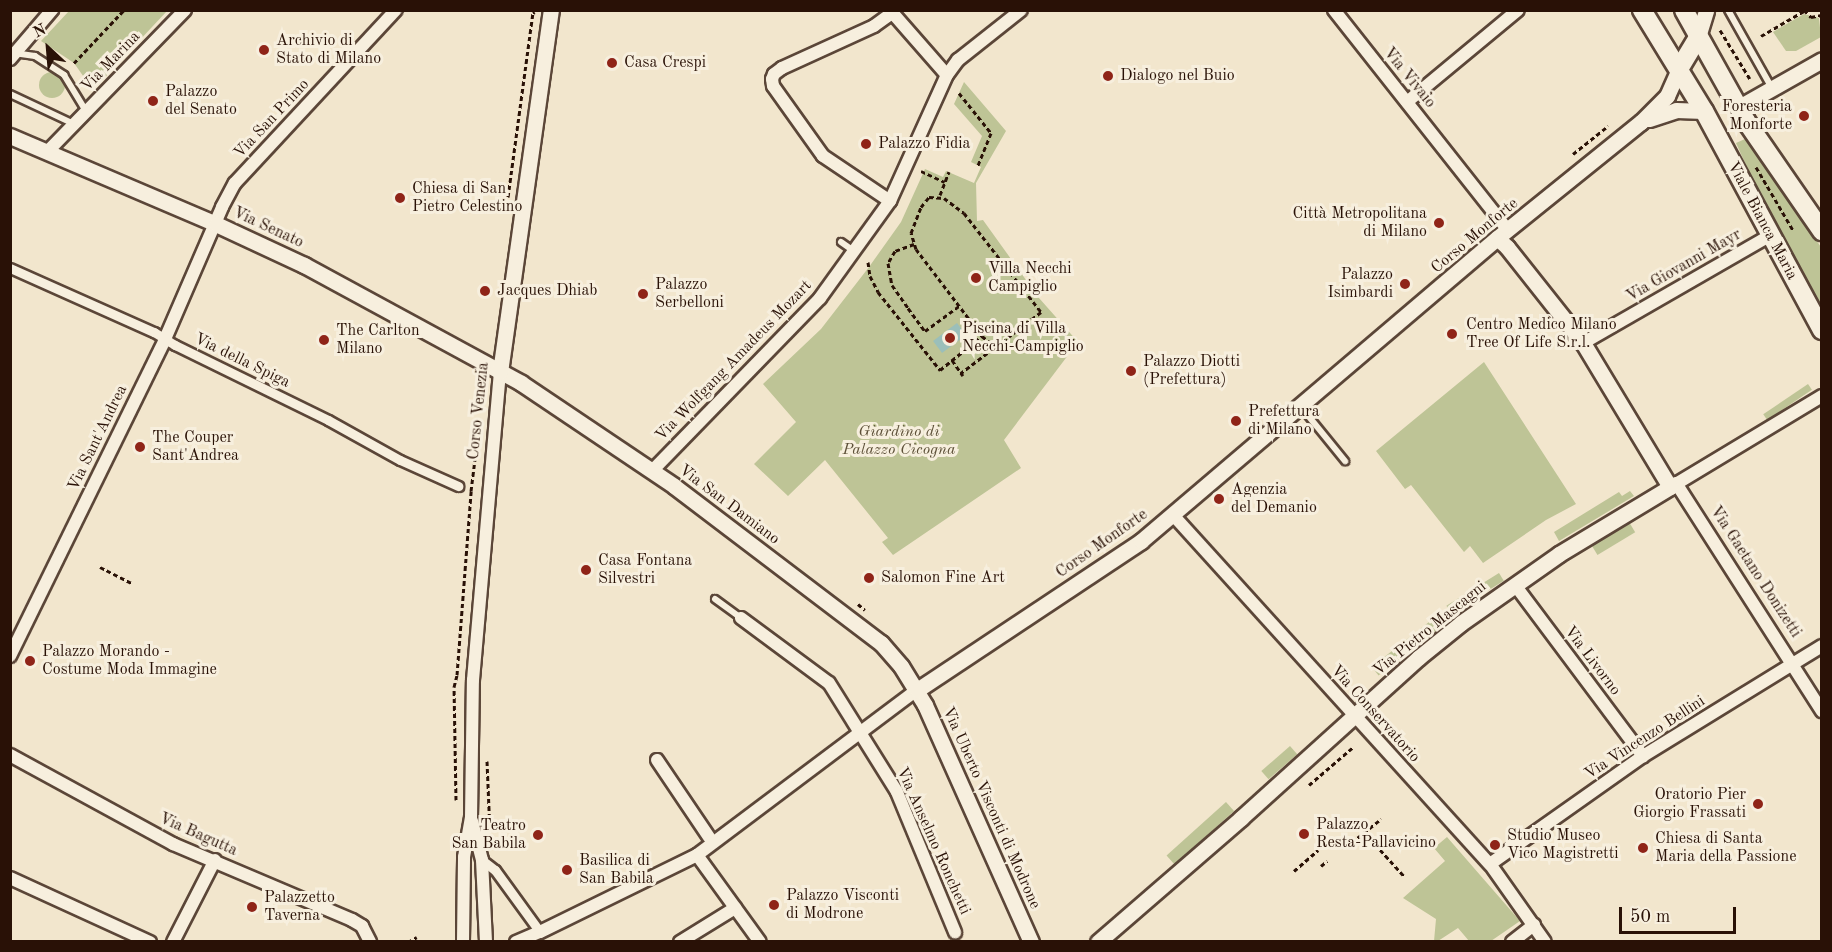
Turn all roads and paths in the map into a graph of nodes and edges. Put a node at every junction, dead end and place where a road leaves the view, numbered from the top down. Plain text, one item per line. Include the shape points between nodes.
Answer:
1 (52, 10) edge
2 (124, 10) edge
3 (185, 10) edge
4 (396, 10) edge
5 (551, 10) edge
6 (1021, 10) edge
7 (1334, 10) edge
8 (1518, 10) edge
9 (1642, 10) edge
10 (1706, 10) edge
11 (1728, 10) edge
12 (1684, 11) edge
13 (1804, 11) edge
14 (891, 12) edge
15 (1821, 16) edge
16 (1720, 30) dead end
17 (1761, 36) dead end
18 (1698, 37) junction
19 (12, 56) edge
20 (1821, 60) edge
21 (74, 63) dead end
22 (1679, 69) junction
23 (947, 75) junction
24 (1750, 79) dead end
25 (1772, 88) junction
26 (10, 93) edge
27 (959, 93) dead end
28 (1407, 102) junction
29 (1739, 107) junction
30 (86, 111) junction
31 (1704, 111) junction
32 (1641, 122) junction
33 (74, 124) junction
34 (1608, 126) dead end
35 (10, 136) edge
36 (47, 152) junction
37 (1573, 154) dead end
38 (1750, 158) dead end
39 (978, 165) dead end
40 (921, 171) dead end
41 (948, 172) dead end
42 (945, 182) junction
43 (939, 196) junction
44 (890, 201) junction
45 (1815, 208) edge
46 (214, 229) junction
47 (1793, 230) dead end
48 (1821, 231) edge
49 (1502, 234) junction
50 (1769, 236) junction
51 (841, 242) dead end
52 (914, 244) junction
53 (854, 251) junction
54 (868, 262) dead end
55 (10, 267) edge
56 (959, 306) junction
57 (1821, 330) edge
58 (982, 336) junction
59 (165, 339) junction
60 (1583, 343) junction
61 (995, 347) junction
62 (952, 360) junction
63 (500, 372) junction
64 (1821, 396) edge
65 (1300, 407) junction
66 (1344, 462) dead end
67 (652, 471) junction
68 (1673, 485) junction
69 (458, 486) dead end
70 (1173, 515) junction
71 (100, 567) dead end
72 (131, 583) dead end
73 (1515, 585) junction
74 (716, 599) dead end
75 (741, 618) joint
76 (1821, 646) edge
77 (10, 656) edge
78 (1793, 664) junction
79 (917, 690) junction
80 (1821, 711) edge
81 (1354, 715) junction
82 (861, 732) junction
83 (1352, 748) dead end
84 (487, 753) dead end
85 (10, 755) edge
86 (1643, 756) junction
87 (657, 760) dead end
88 (1309, 785) dead end
89 (471, 818) junction
90 (1381, 819) dead end
91 (1365, 833) junction
92 (710, 837) dead end
93 (1346, 847) dead end
94 (1316, 850) dead end
95 (697, 855) junction
96 (215, 860) junction
97 (482, 860) junction
98 (1327, 861) dead end
99 (1490, 864) junction
100 (1320, 866) dead end
101 (1294, 871) dead end
102 (1404, 876) dead end
103 (10, 878) edge
104 (735, 908) junction
105 (1533, 925) junction
106 (540, 932) junction
107 (955, 932) dead end
108 (417, 937) dead end
109 (150, 942) edge
110 (173, 942) edge
111 (370, 942) edge
112 (408, 942) edge
113 (464, 942) edge
114 (486, 942) edge
115 (516, 942) edge
116 (680, 942) edge
117 (760, 942) edge
118 (1031, 942) edge
119 (1098, 942) edge
120 (1512, 942) edge
121 (1545, 942) edge

1 - 19 street, Via Marina
2 - 21 path
3 - 30 street, Via Marina
4 - 46 street, Via San Primo via 235,183
5 - 63 street, Corso Venezia
6 - 23 street, Via Wolfgang Amadeus Mozart via 958,60
7 - 28 street, Via Vivaio
8 - 28 street
9 - 22 main road, Viale Bianca Maria
10 - 18 street
11 - 25 lane
12 - 18 main road
13 - 15 path via 1811,17
13 - 17 path
14 - 23 street
14 - 44 street via 874,26 774,74 773,86 823,156
16 - 24 path
18 - 22 main road
18 - 29 main road
19 - 30 lane, Via Marina via 35,56 64,75
20 - 25 street
22 - 31 main road, Viale Bianca Maria
22 - 32 street, Corso Monforte via 1667,96
23 - 44 street, Via Wolfgang Amadeus Mozart
25 - 29 street
26 - 33 lane
27 - 39 path via 991,133
28 - 49 street, Via Vivaio via 1458,166
29 - 31 main road
29 - 45 main road
30 - 33 street, Via Marina
31 - 32 street, Corso Monforte via 1676,110
31 - 50 main road, Viale Bianca Maria
32 - 49 street, Corso Monforte
33 - 36 street, Via Marina
34 - 37 path
35 - 36 street, Via Senato
36 - 46 street, Via Senato
38 - 47 path
40 - 42 path
41 - 42 path
42 - 43 path
43 - 52 path via 929,197 921,207 911,233
43 - 61 path via 964,213 1041,312
44 - 53 street, Via Wolfgang Amadeus Mozart
45 - 48 main road
46 - 59 street, Via Sant'Andrea
46 - 63 street, Via Senato via 357,293
49 - 60 street, Via Gaetano Donizetti via 1507,247
49 - 65 street, Corso Monforte
50 - 57 main road, Viale Bianca Maria
50 - 60 street, Via Giovanni Mayr
51 - 53 lane
52 - 56 path
52 - 56 path via 895,251 888,263 892,285 908,308 926,331
53 - 67 street, Via Wolfgang Amadeus Mozart via 820,298
54 - 62 path via 878,292 940,370
55 - 59 street, Via della Spiga
56 - 58 path
58 - 61 path
58 - 62 path
59 - 69 street, Via della Spiga
59 - 77 street, Via Sant'Andrea
60 - 68 street, Via Gaetano Donizetti
61 - 62 path via 962,374
63 - 67 street, Via San Damiano
63 - 89 street, Corso Venezia via 473,680
64 - 68 street, Via Pietro Mascagni
65 - 66 lane
65 - 70 street, Corso Monforte
67 - 79 street, Via San Damiano via 881,643
68 - 73 street, Via Pietro Mascagni
68 - 78 street, Via Gaetano Donizetti
70 - 79 street, Corso Monforte via 1132,547
70 - 81 street, Via Conservatorio
71 - 72 path
73 - 81 street, Via Pietro Mascagni via 1418,658
73 - 86 street, Via Livorno
74 - 75 lane
75 - 82 street, Via Anselmo Ronchetti via 829,683
76 - 78 street, Via Vincenzo Bellini
78 - 80 street, Via Gaetano Donizetti
78 - 86 street, Via Vincenzo Bellini
79 - 82 street, Corso Monforte
79 - 118 street, Via Uberto Visconti di Modrone
81 - 99 street, Via Conservatorio
81 - 119 street, Via Pietro Mascagni
82 - 95 street, Corso Monforte
82 - 107 street, Via Anselmo Ronchetti via 897,792
83 - 88 path
84 - 97 path via 490,831
85 - 96 street, Via Bagutta via 173,844
86 - 99 street, Via Vincenzo Bellini
87 - 92 street
89 - 97 street, Corso Venezia
89 - 113 street, Corso Venezia via 464,857
90 - 91 path
91 - 93 path
91 - 102 path
94 - 101 path
95 - 104 street
95 - 106 street, Corso Monforte
96 - 110 street
96 - 111 street, Via Bagutta via 352,920 362,926
97 - 106 street via 495,870
97 - 114 street, Corso Venezia
98 - 100 path
99 - 105 street, Via Conservatorio
103 - 109 street
104 - 116 street
104 - 117 street
105 - 120 street
105 - 121 street, Via Conservatorio
106 - 115 street, Corso Monforte
108 - 112 path

